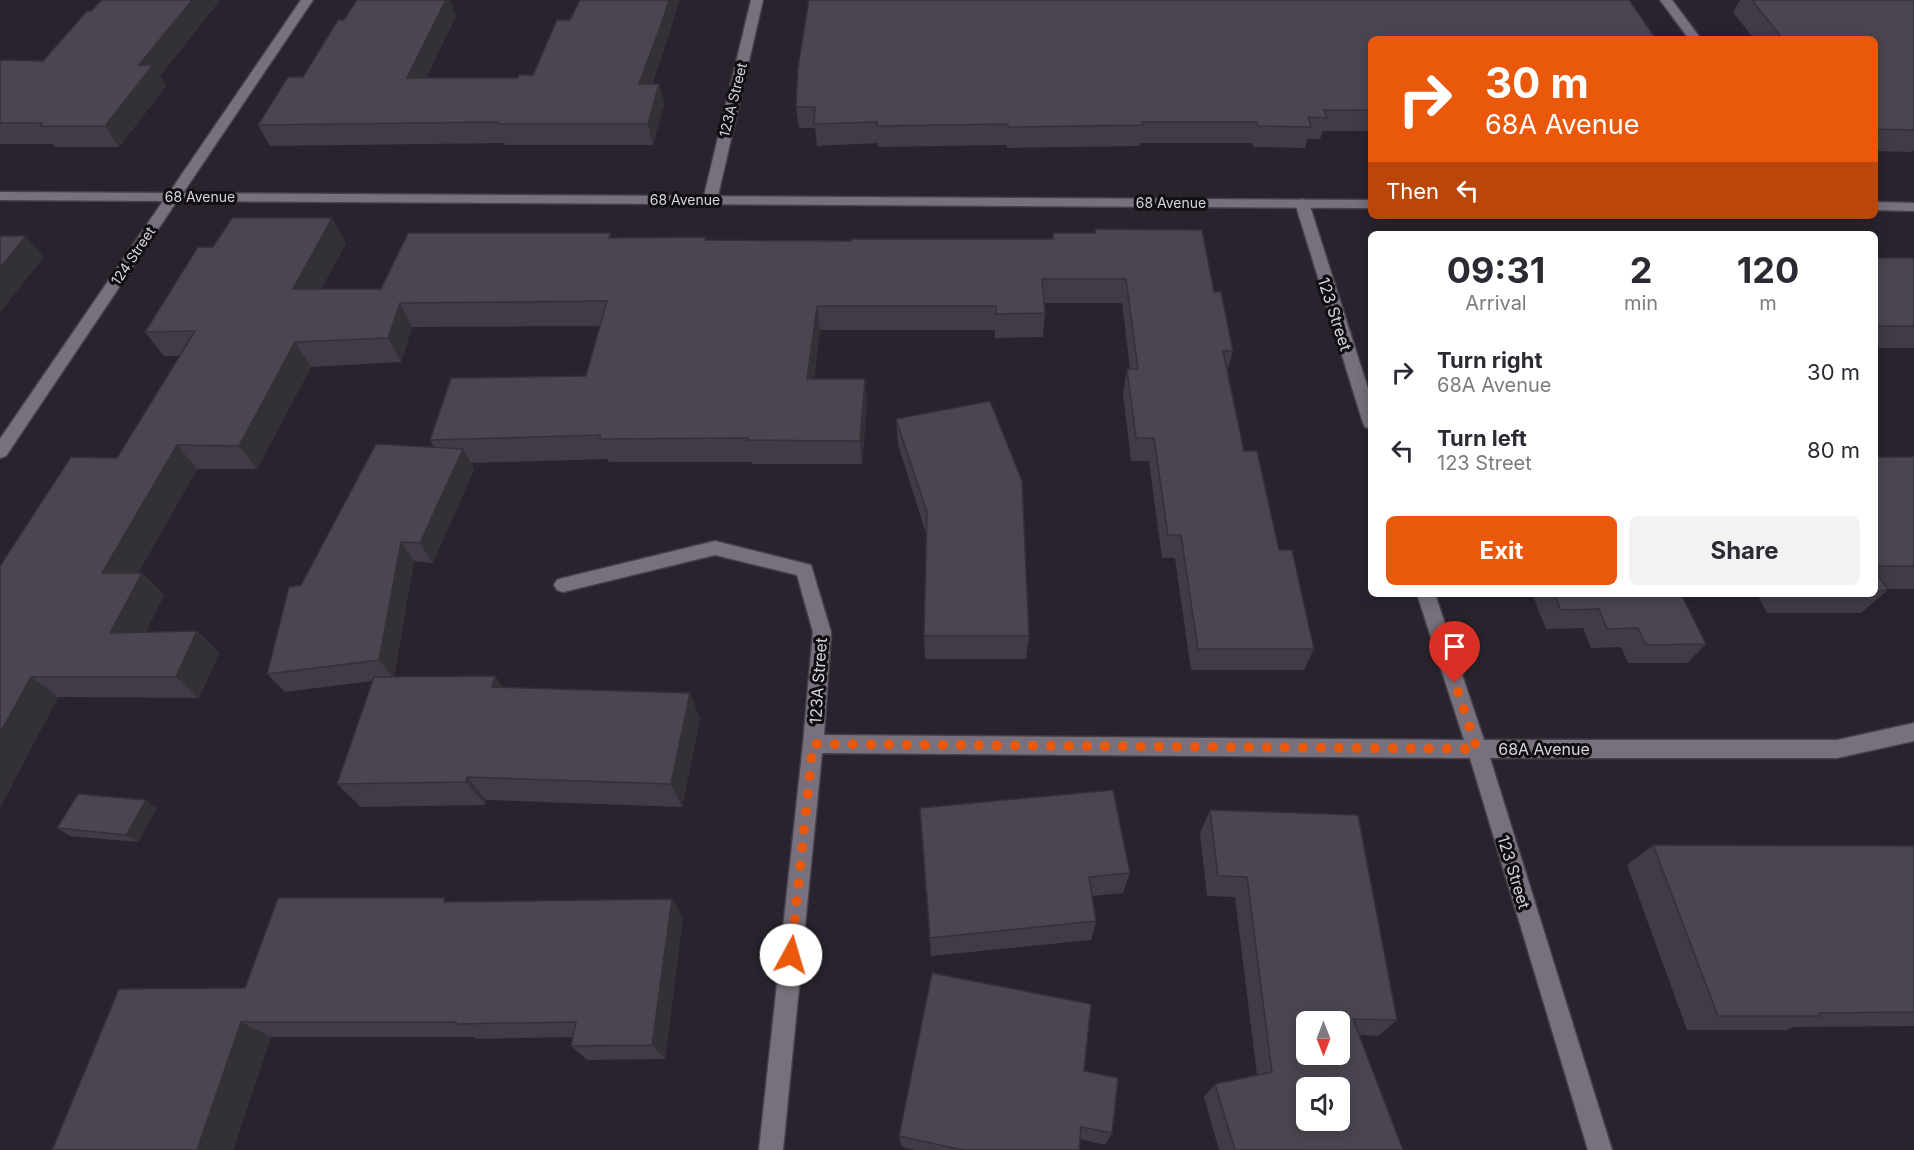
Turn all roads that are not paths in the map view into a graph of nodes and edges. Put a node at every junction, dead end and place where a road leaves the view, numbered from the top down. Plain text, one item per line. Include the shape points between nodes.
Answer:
1 (307, 0) edge
2 (757, 0) edge
3 (1666, 0) edge
4 (1693, 36) edge
5 (0, 196) edge
6 (173, 197) junction
7 (710, 200) junction
8 (1302, 203) junction
9 (1368, 204) edge
10 (1878, 206) edge
11 (1914, 207) edge
12 (1368, 414) edge
13 (0, 452) edge
14 (563, 585) dead end
15 (1427, 597) edge
16 (1914, 732) edge
17 (813, 744) junction
18 (1477, 749) junction
19 (771, 1150) edge
20 (1600, 1150) edge

1 - 6 street, 124 Street
2 - 7 street, 123A Street
3 - 4 street
5 - 6 street, 68 Avenue
6 - 7 street, 68 Avenue
6 - 13 street, 124 Street
7 - 8 street, 68 Avenue
8 - 9 street, 68 Avenue
8 - 12 street, 123 Street
10 - 11 street
14 - 17 street, 123A Street via 715,548 805,570 822,632
15 - 18 street, 123 Street
16 - 18 street, 68A Avenue via 1837,748
17 - 18 street, 68A Avenue
17 - 19 street, 123A Street
18 - 20 street, 123 Street

